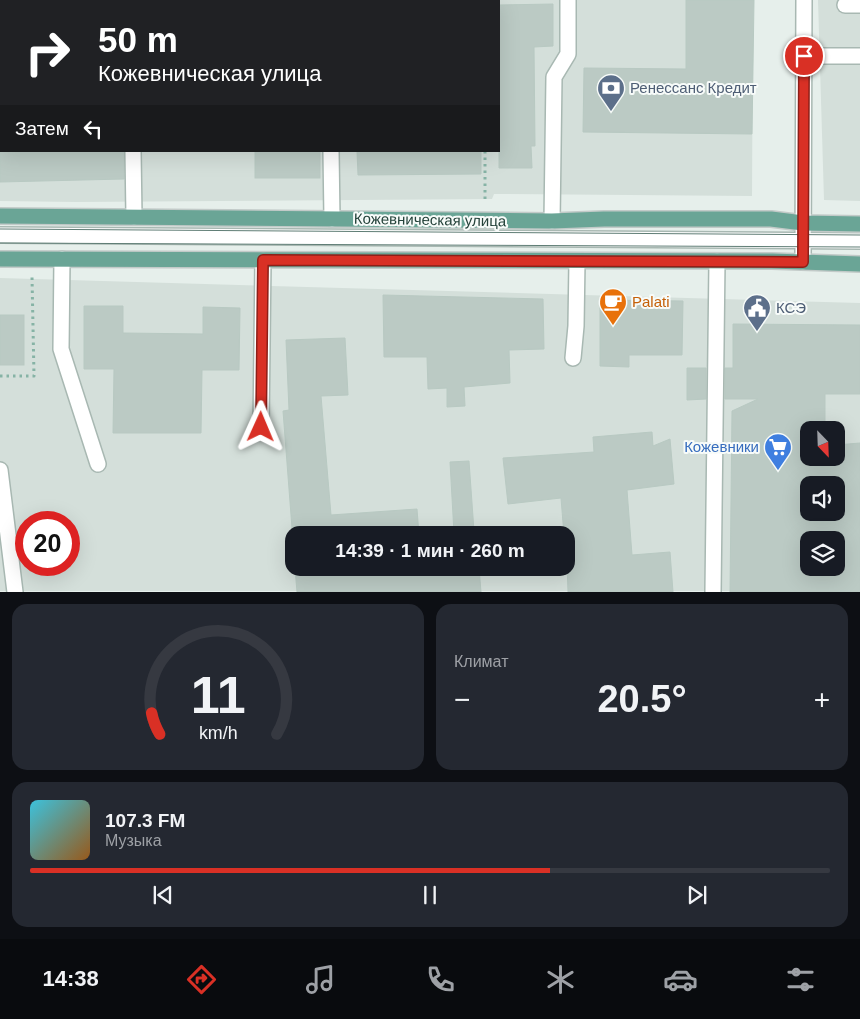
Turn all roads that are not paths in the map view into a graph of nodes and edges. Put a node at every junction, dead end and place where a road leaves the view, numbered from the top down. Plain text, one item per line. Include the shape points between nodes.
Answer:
1 (568, 0) edge
2 (804, 0) edge
3 (804, 56) junction
4 (860, 56) edge
5 (133, 152) edge
6 (331, 152) edge
7 (0, 216) edge
8 (134, 218) junction
9 (332, 219) junction
10 (552, 221) junction
11 (803, 223) junction
12 (860, 224) edge
13 (0, 235) edge
14 (803, 240) junction
15 (860, 241) edge
16 (0, 259) edge
17 (62, 259) junction
18 (263, 260) junction
19 (577, 261) junction
20 (717, 261) junction
21 (803, 262) junction
22 (860, 264) edge
23 (573, 358) dead end
24 (261, 427) dead end
25 (98, 464) dead end
26 (0, 470) edge
27 (14, 592) edge
28 (713, 592) edge

1 - 10 street via 568,54 554,77
2 - 3 street
3 - 4 street
3 - 11 street
5 - 8 street
6 - 9 street
7 - 8 main road, Кожевническая улица
8 - 9 main road, Кожевническая улица
9 - 10 main road, Кожевническая улица
10 - 11 main road, Кожевническая улица via 771,220
11 - 12 main road, Кожевническая улица
11 - 14 street
13 - 14 street
14 - 15 street
14 - 21 street
16 - 17 main road
17 - 18 main road
17 - 25 street via 61,349
18 - 19 main road
18 - 24 street
19 - 20 main road
19 - 23 street
20 - 21 main road
20 - 28 street
21 - 22 main road
26 - 27 street

